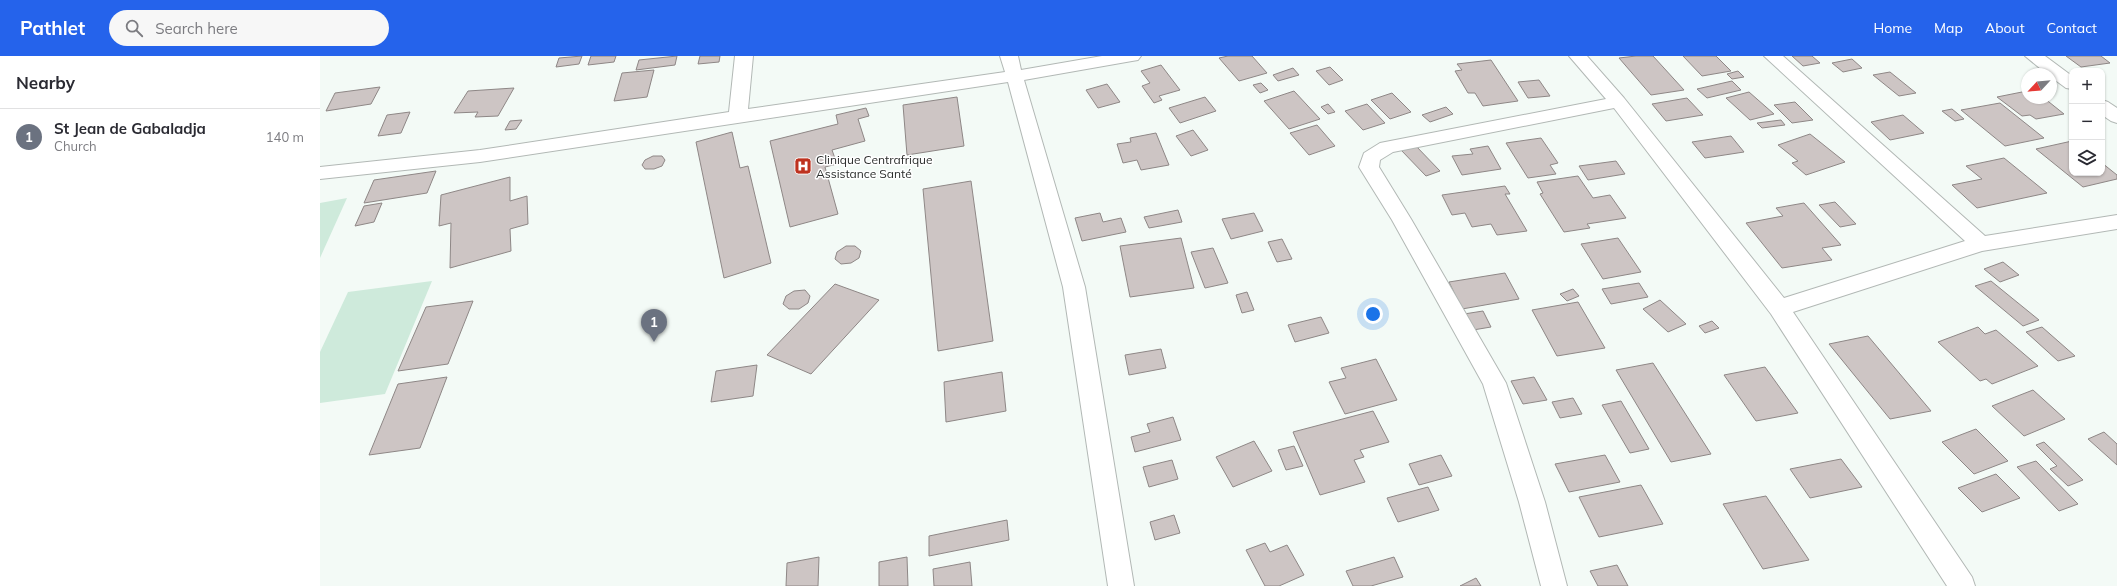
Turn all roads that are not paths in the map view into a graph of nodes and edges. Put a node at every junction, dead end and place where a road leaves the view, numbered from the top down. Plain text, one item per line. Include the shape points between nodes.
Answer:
1 (744, 56) edge
2 (1132, 56) edge
3 (1578, 56) edge
4 (1773, 56) edge
5 (2034, 56) edge
6 (1012, 66) edge
7 (2069, 82) edge
8 (1618, 102) junction
9 (738, 116) junction
10 (320, 173) edge
11 (2117, 222) edge
12 (1981, 244) junction
13 (1779, 308) junction
14 (1121, 586) edge
15 (1554, 586) edge
16 (1962, 586) edge

1 - 9 street
2 - 6 street
3 - 8 street
4 - 12 street
5 - 7 street
6 - 9 street
6 - 14 street via 1074,287
8 - 13 street
8 - 15 street via 1387,147 1371,157 1369,167 1494,383 1532,502
9 - 10 street via 480,156
11 - 12 street
12 - 13 street
13 - 16 street

